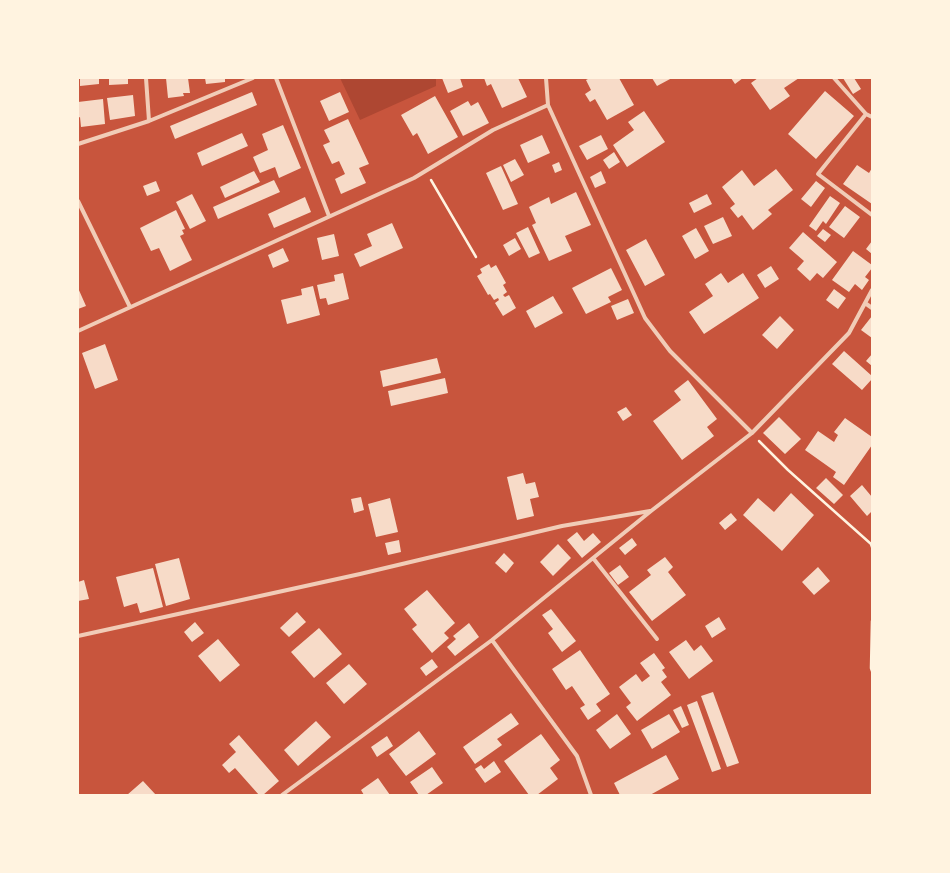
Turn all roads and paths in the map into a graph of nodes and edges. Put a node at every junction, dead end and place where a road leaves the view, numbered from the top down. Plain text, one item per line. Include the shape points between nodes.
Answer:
1 (146, 78) edge
2 (252, 78) edge
3 (276, 78) edge
4 (546, 78) edge
5 (834, 78) edge
6 (239, 80) edge
7 (548, 105) junction
8 (866, 114) junction
9 (872, 117) edge
10 (149, 121) junction
11 (78, 144) edge
12 (425, 171) junction
13 (78, 201) edge
14 (872, 215) edge
15 (329, 216) junction
16 (476, 257) dead end
17 (872, 290) edge
18 (865, 303) junction
19 (130, 307) junction
20 (872, 308) edge
21 (78, 331) edge
22 (752, 433) junction
23 (650, 511) junction
24 (872, 547) edge
25 (593, 558) junction
26 (872, 621) edge
27 (78, 636) edge
28 (657, 638) dead end
29 (492, 640) junction
30 (872, 672) edge
31 (282, 795) edge
32 (591, 795) edge

1 - 10 street
2 - 6 street
3 - 15 street
4 - 7 street
5 - 8 street
6 - 10 street
7 - 12 street via 493,130
7 - 22 street via 645,318 670,351
8 - 9 street
8 - 14 street via 818,174
10 - 11 street
12 - 15 street
12 - 16 path
13 - 19 street
15 - 19 street
17 - 18 street
18 - 20 street
18 - 22 street via 849,332
19 - 21 street
22 - 23 street
22 - 24 path via 788,470
23 - 25 street
23 - 27 street via 562,526 360,574
25 - 28 street
25 - 29 street
26 - 30 path
29 - 31 street
29 - 32 street via 577,756

